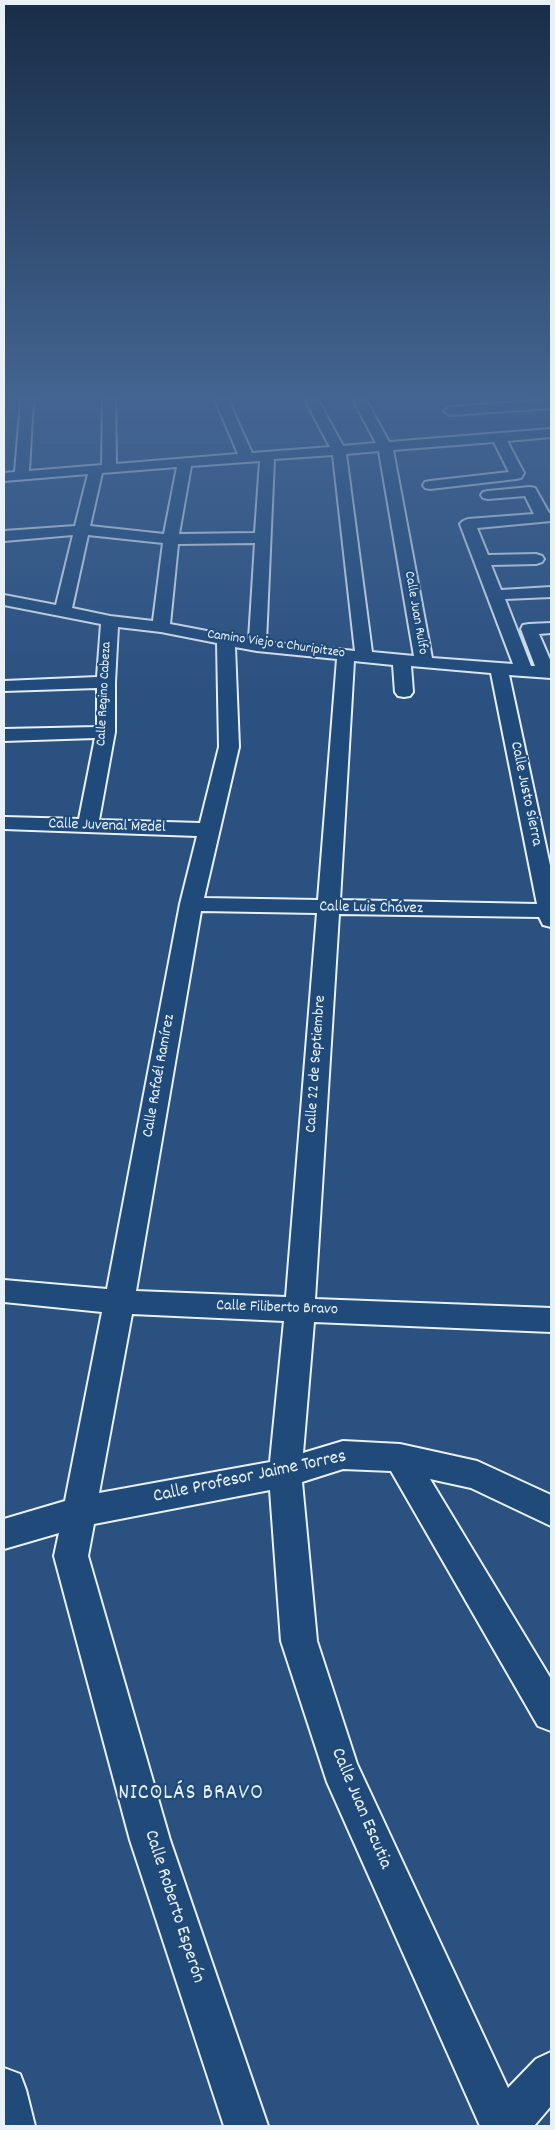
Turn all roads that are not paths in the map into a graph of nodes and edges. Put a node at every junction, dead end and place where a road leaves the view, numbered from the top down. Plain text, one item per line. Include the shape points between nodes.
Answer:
1 (92, 499) edge
2 (179, 499) edge
3 (265, 499) edge
4 (343, 499) edge
5 (395, 499) edge
6 (536, 499) edge
7 (548, 517) edge
8 (82, 530) junction
9 (4, 536) edge
10 (263, 538) junction
11 (172, 539) junction
12 (536, 559) dead end
13 (481, 560) junction
14 (551, 592) edge
15 (496, 595) junction
16 (4, 600) edge
17 (63, 611) junction
18 (110, 621) junction
19 (161, 627) junction
20 (551, 628) edge
21 (226, 639) junction
22 (258, 646) junction
23 (355, 656) junction
24 (402, 660) junction
25 (424, 662) junction
26 (499, 669) junction
27 (524, 671) junction
28 (549, 673) edge
29 (106, 682) junction
30 (4, 686) edge
31 (404, 692) dead end
32 (106, 732) junction
33 (4, 735) edge
34 (4, 823) edge
35 (88, 826) junction
36 (210, 830) junction
37 (191, 904) junction
38 (328, 908) junction
39 (551, 914) edge
40 (4, 1291) edge
41 (119, 1302) junction
42 (300, 1310) junction
43 (551, 1320) edge
44 (400, 1458) junction
45 (285, 1473) junction
46 (551, 1511) edge
47 (80, 1512) junction
48 (4, 1534) edge
49 (551, 1713) edge
50 (551, 2074) edge
51 (4, 2090) edge
52 (13, 2126) edge
53 (246, 2126) edge
54 (503, 2126) edge

1 - 8 street
2 - 11 street
3 - 10 street
4 - 23 street, Calle 22 de Septiembre
5 - 25 street, Calle Juan Rulfo
6 - 7 street
7 - 13 street via 468,524
8 - 9 street
8 - 11 street
8 - 17 street
10 - 11 street
10 - 22 street
11 - 19 street
12 - 13 street
13 - 15 street
14 - 15 street
15 - 27 street
16 - 17 street, Camino Viejo a Churipitzeo
17 - 18 street, Camino Viejo a Churipitzeo
18 - 19 street, Camino Viejo a Churipitzeo
18 - 29 street, Calle Regino Cabeza
19 - 21 street, Camino Viejo a Churipitzeo
20 - 28 street via 529,629
21 - 22 street, Camino Viejo a Churipitzeo
21 - 36 street, Calle Rafaél Ramírez via 229,746
22 - 23 street, Camino Viejo a Churipitzeo
23 - 24 street, Camino Viejo a Churipitzeo
23 - 38 street, Calle 22 de Septiembre
24 - 25 street, Camino Viejo a Churipitzeo
24 - 31 street
25 - 26 street, Camino Viejo a Churipitzeo
26 - 27 street, Camino Viejo a Churipitzeo
26 - 39 street, Calle Justo Sierra
27 - 28 street, Camino Viejo a Churipitzeo
29 - 30 street
29 - 32 street, Calle Regino Cabeza
32 - 33 street
32 - 35 street, Calle Regino Cabeza
34 - 35 street, Calle Juvenal Medel
35 - 36 street, Calle Juvenal Medel
36 - 37 street, Calle Rafaél Ramírez
37 - 38 street, Calle Luis Chávez
37 - 41 street, Calle Rafaél Ramírez
38 - 39 street, Calle Luis Chávez
38 - 42 street, Calle 22 de Septiembre
40 - 41 street, Calle Filiberto Bravo
41 - 42 street, Calle Filiberto Bravo
41 - 47 street, Calle Rafaél Ramírez
42 - 43 street, Calle Filiberto Bravo
42 - 45 street, Calle 22 de Septiembre
44 - 45 street, Calle Profesor Jaime Torres via 343,1455
44 - 46 street, Calle Profesor Jaime Torres via 477,1475
44 - 49 street
45 - 47 street, Calle Profesor Jaime Torres
45 - 54 street, Calle Juan Escutia via 299,1641 340,1769
47 - 48 street, Calle Profesor Jaime Torres
47 - 53 street, Calle Roberto Esperón via 71,1556 150,1840
50 - 54 street
51 - 52 street

